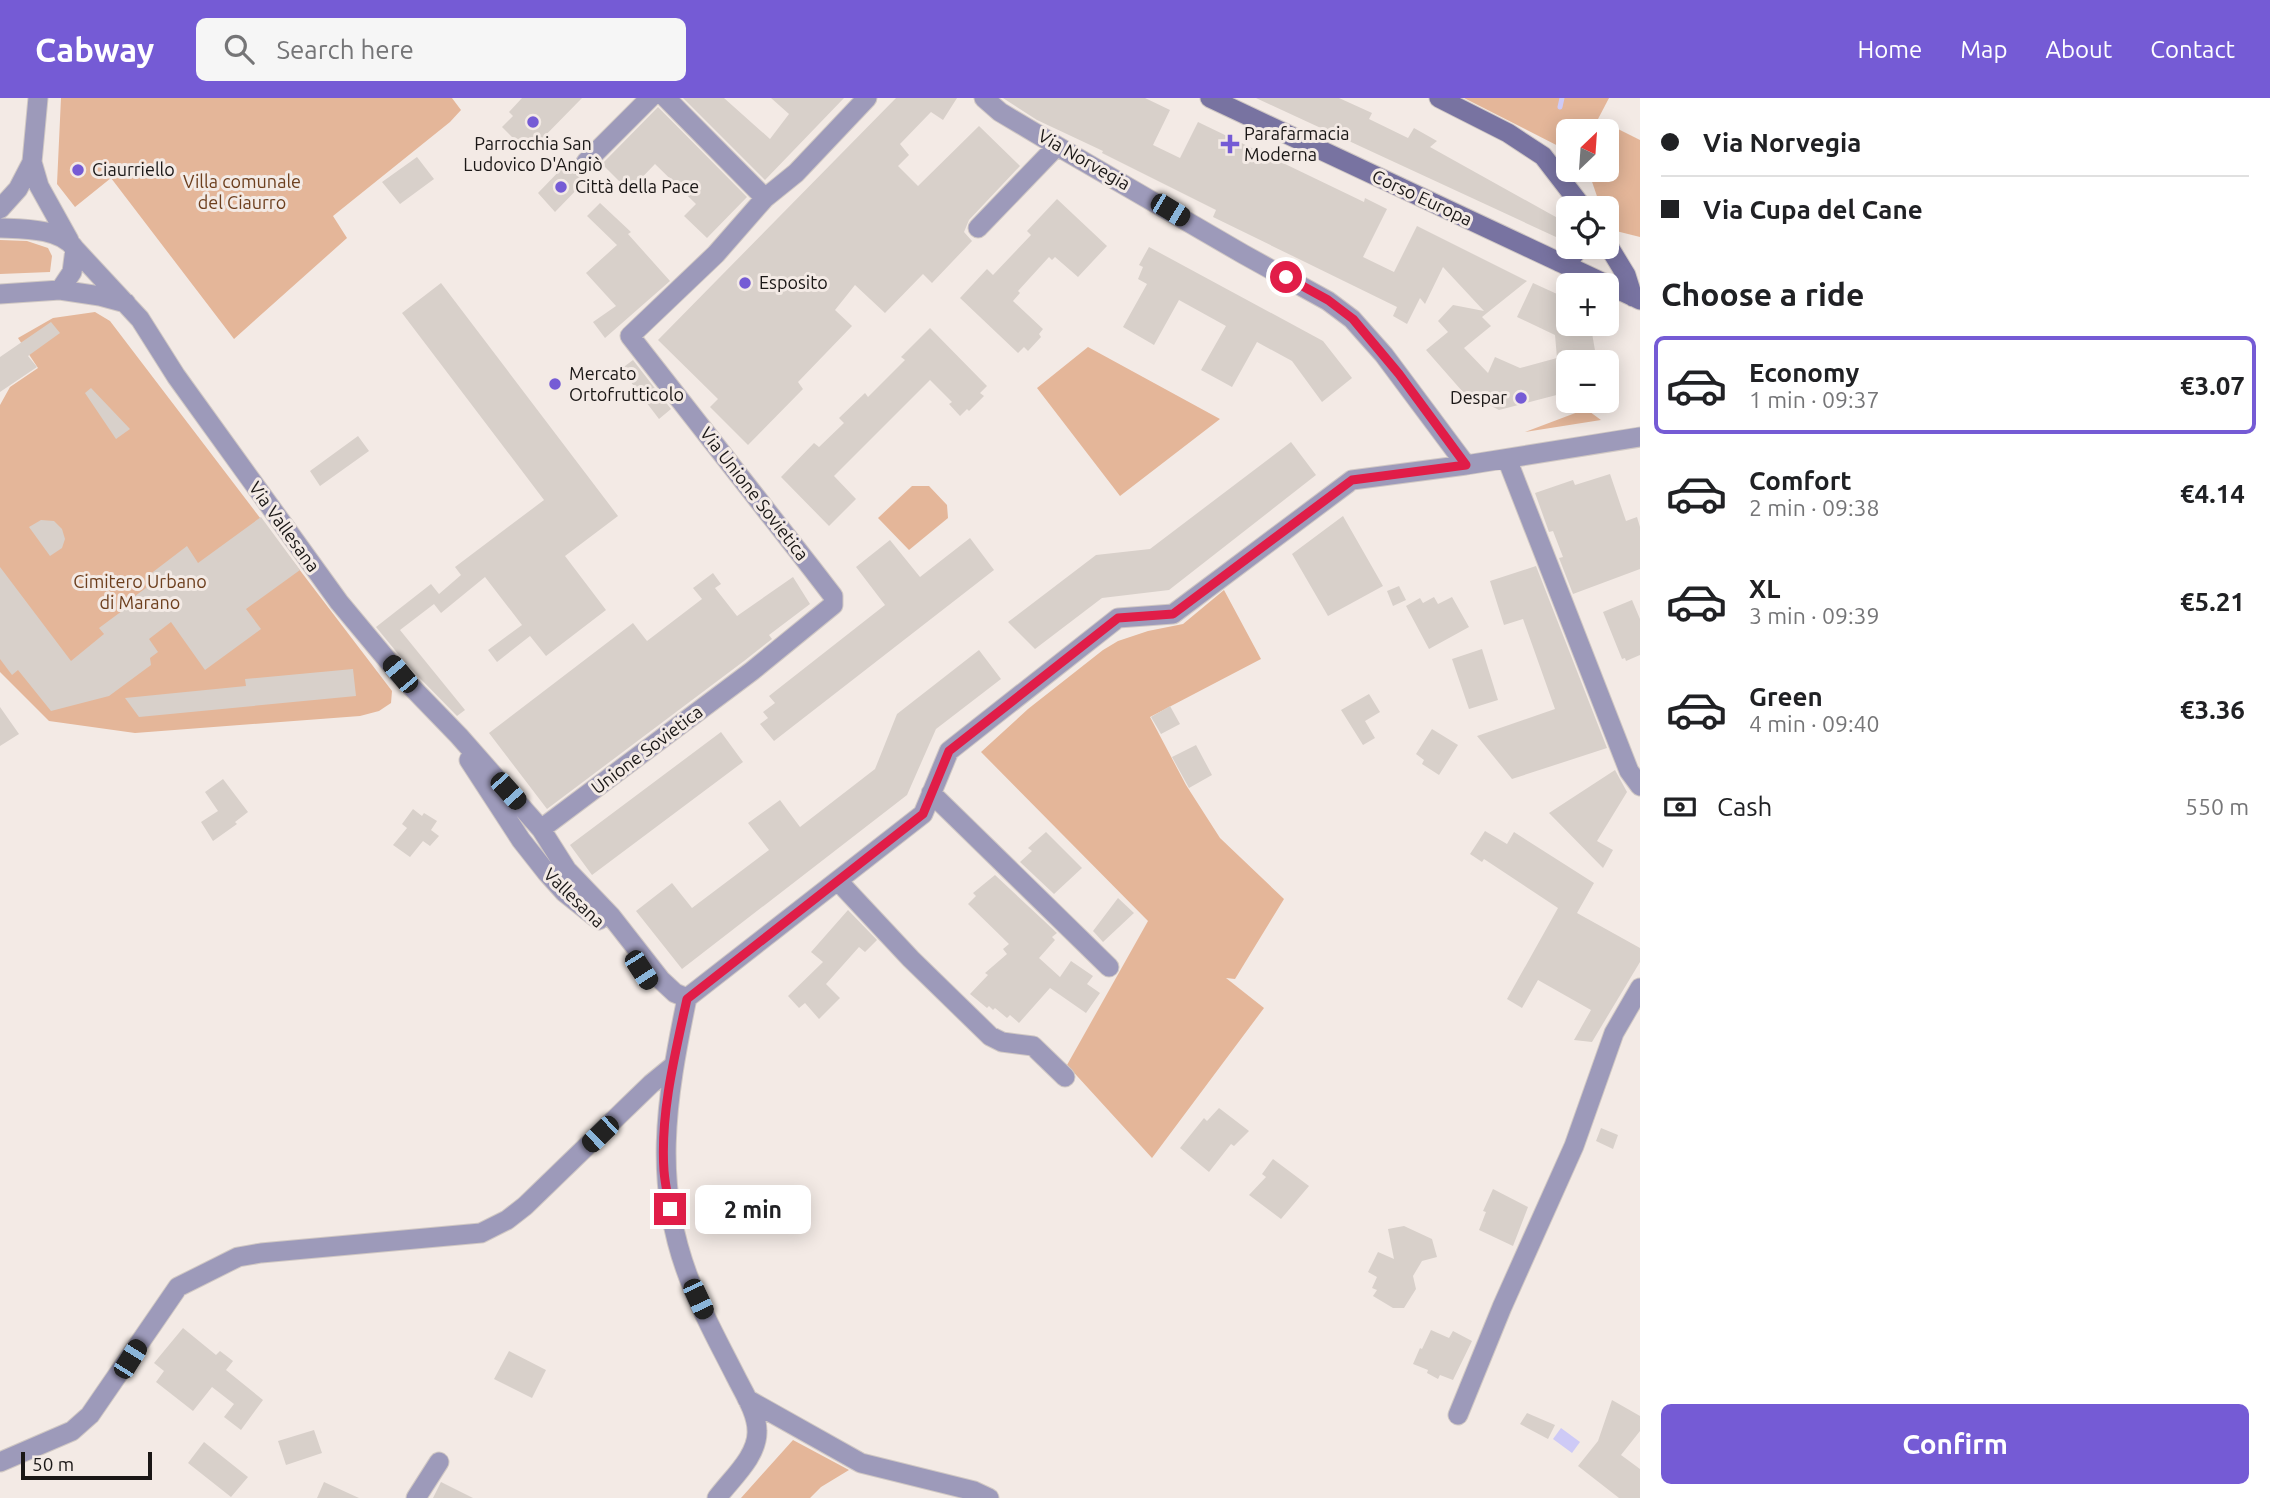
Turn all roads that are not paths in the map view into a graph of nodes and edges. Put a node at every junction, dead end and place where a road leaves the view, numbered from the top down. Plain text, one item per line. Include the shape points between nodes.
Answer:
1 (38, 98) edge
2 (650, 98) edge
3 (666, 98) edge
4 (867, 98) edge
5 (984, 98) edge
6 (1210, 98) edge
7 (1439, 98) edge
8 (1058, 146) junction
9 (32, 162) junction
10 (586, 162) dead end
11 (1573, 196) edge
12 (765, 198) junction
13 (0, 209) edge
14 (0, 228) edge
15 (978, 228) dead end
16 (72, 245) junction
17 (1567, 259) edge
18 (1616, 259) edge
19 (1559, 262) junction
20 (60, 290) junction
21 (0, 293) edge
22 (1637, 299) edge
23 (127, 304) junction
24 (1640, 437) edge
25 (1507, 458) junction
26 (1466, 465) junction
27 (752, 671) joint
28 (459, 736) junction
29 (1640, 786) edge
30 (932, 793) junction
31 (541, 828) junction
32 (838, 881) junction
33 (1108, 967) dead end
34 (1640, 988) edge
35 (687, 999) junction
36 (673, 1066) junction
37 (1065, 1077) dead end
38 (747, 1399) junction
39 (1458, 1415) dead end
40 (0, 1462) edge
41 (439, 1462) dead end
42 (416, 1498) edge
43 (717, 1498) edge
44 (989, 1498) edge

1 - 9 street
2 - 10 street
3 - 12 street
4 - 12 street, Via Unione Sovietica via 796,173
5 - 8 street, Via Norvegia
6 - 19 main road, Corso Europa
7 - 11 main road via 1543,156
8 - 15 street
8 - 26 street, Via Norvegia via 1328,300 1353,319
9 - 13 street via 18,189
9 - 16 street, Via Vallesana via 39,186
12 - 27 street, Via Unione Sovietica via 716,254 630,336 833,596 833,605
14 - 16 street via 31,229
16 - 20 street via 72,272
16 - 23 street, Via Vallesana
17 - 19 main road
18 - 22 main road
19 - 22 main road, Corso Europa
20 - 21 street
20 - 23 street
23 - 28 street, Via Vallesana via 339,602
24 - 25 street
25 - 26 street
25 - 29 street via 1629,771
26 - 30 street via 1352,480 1173,614 1118,618 949,751
27 - 31 street, Unione Sovietica
28 - 31 street
28 - 35 street, Vallesana via 473,769 547,873 618,941 656,993
30 - 32 street via 923,814
30 - 33 street
31 - 35 street via 567,870 611,916 661,980
32 - 35 street
32 - 37 street via 990,1036 1033,1046
34 - 39 street via 1614,1034 1574,1146
35 - 36 street
36 - 38 street via 664,1171 673,1228 691,1286
36 - 40 street via 525,1206 481,1233 261,1252 238,1257 178,1287 90,1415 72,1431
38 - 43 street via 758,1428 757,1440
38 - 44 street via 861,1463
41 - 42 street

